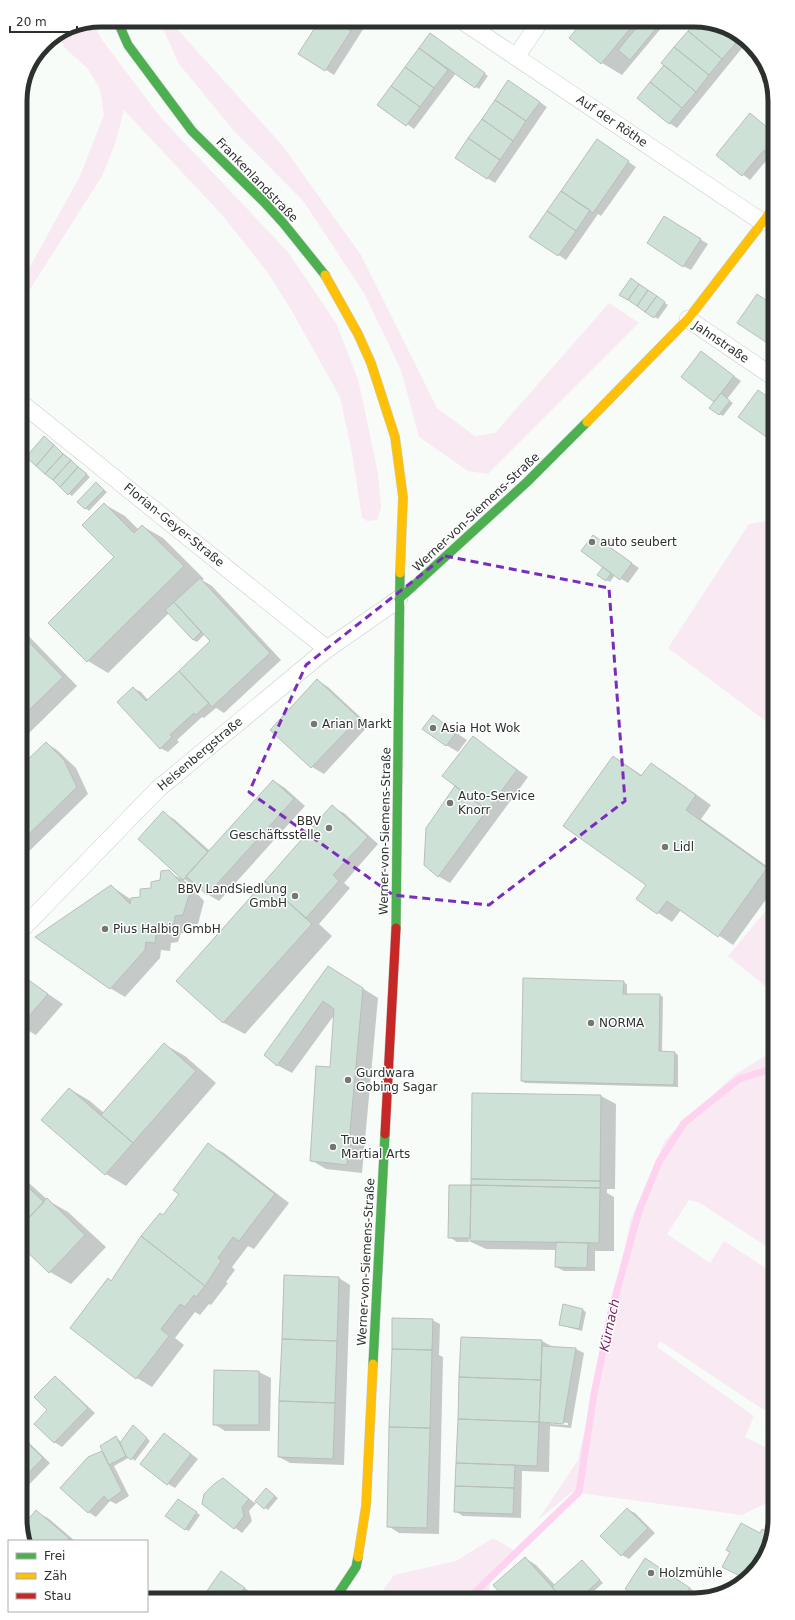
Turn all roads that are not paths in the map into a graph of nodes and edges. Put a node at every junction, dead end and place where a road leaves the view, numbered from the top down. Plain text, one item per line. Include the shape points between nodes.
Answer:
1 (120, 27) edge
2 (471, 27) edge
3 (536, 27) edge
4 (516, 57) junction
5 (768, 215) edge
6 (762, 222) junction
7 (688, 319) junction
8 (768, 373) edge
9 (27, 408) edge
10 (399, 599) junction
11 (327, 649) junction
12 (27, 923) edge
13 (339, 1593) edge

1 - 10 street, Frankenlandstraße via 128,45 192,131 264,202 329,281 358,334 382,392 395,437 403,497
2 - 4 street, Auf der Röthe
3 - 4 street
4 - 6 street, Auf der Röthe
5 - 6 street, Werner-von-Siemens-Straße
6 - 7 street, Werner-von-Siemens-Straße
7 - 8 street, Jahnstraße
7 - 10 street, Werner-von-Siemens-Straße via 554,456
9 - 11 street, Florian-Geyer-Straße
10 - 11 street, Heisenbergstraße
10 - 13 street, Werner-von-Siemens-Straße via 397,912 366,1506 356,1567
11 - 12 street, Heisenbergstraße via 158,789

